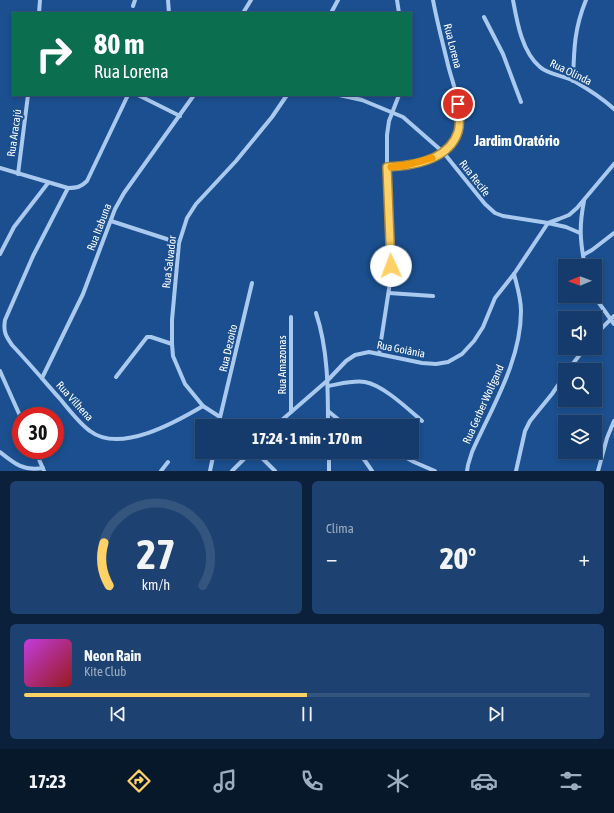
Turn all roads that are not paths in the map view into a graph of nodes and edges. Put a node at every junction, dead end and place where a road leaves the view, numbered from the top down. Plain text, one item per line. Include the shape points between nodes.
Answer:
1 (40, 0) edge
2 (135, 0) edge
3 (168, 0) edge
4 (251, 0) edge
5 (338, 0) edge
6 (397, 0) edge
7 (433, 0) edge
8 (513, 0) edge
9 (586, 0) edge
10 (133, 6) dead end
11 (39, 12) edge
12 (169, 12) edge
13 (244, 12) edge
14 (332, 12) edge
15 (399, 12) edge
16 (484, 17) dead end
17 (573, 80) junction
18 (28, 96) edge
19 (128, 96) edge
20 (140, 96) edge
21 (193, 96) edge
22 (286, 96) edge
23 (344, 96) edge
24 (399, 96) edge
25 (521, 102) dead end
26 (614, 109) edge
27 (392, 112) junction
28 (180, 116) junction
29 (444, 152) junction
30 (614, 164) edge
31 (387, 167) junction
32 (0, 168) edge
33 (18, 174) junction
34 (48, 183) junction
35 (68, 188) junction
36 (584, 200) junction
37 (111, 221) junction
38 (548, 223) junction
39 (580, 233) junction
40 (614, 233) edge
41 (179, 243) junction
42 (0, 254) edge
43 (583, 255) junction
44 (584, 259) edge
45 (514, 274) junction
46 (252, 283) dead end
47 (389, 294) junction
48 (433, 296) dead end
49 (600, 303) edge
50 (316, 312) dead end
51 (291, 317) dead end
52 (612, 317) edge
53 (614, 324) edge
54 (2, 328) edge
55 (602, 328) edge
56 (172, 344) junction
57 (379, 354) junction
58 (580, 355) edge
59 (573, 363) edge
60 (0, 370) edge
61 (116, 377) dead end
62 (42, 378) junction
63 (328, 380) junction
64 (558, 385) edge
65 (328, 386) junction
66 (203, 406) junction
67 (16, 407) edge
68 (328, 411) junction
69 (291, 412) junction
70 (220, 417) joint
71 (283, 419) edge
72 (328, 419) edge
73 (338, 419) edge
74 (422, 421) dead end
75 (614, 421) edge
76 (0, 452) edge
77 (39, 459) edge
78 (213, 459) edge
79 (243, 459) edge
80 (263, 459) edge
81 (329, 459) edge
82 (364, 459) edge
83 (409, 459) edge
84 (168, 462) dead end
85 (43, 470) edge
86 (161, 471) edge
87 (210, 471) edge
88 (232, 471) edge
89 (275, 471) edge
90 (330, 471) edge
91 (372, 471) edge
92 (435, 471) edge
93 (467, 471) edge
94 (516, 471) edge
95 (598, 471) edge

1 - 11 street
2 - 10 street
3 - 12 street
4 - 13 street
5 - 14 street
6 - 15 street
7 - 29 street, Rua Lorena via 459,115 458,132
8 - 17 street, Rua Olinda via 518,28 534,61 546,71
9 - 17 street via 575,34
16 - 25 street via 503,54
17 - 26 street, Rua Olinda
18 - 33 street, Rua Aracajú
19 - 35 street via 87,181 77,188
20 - 28 street
21 - 28 street, Rua Itabuna
22 - 41 street, Rua Salvador via 254,139 196,204 187,218
23 - 27 street, Rua Recife
24 - 27 street
27 - 29 street, Rua Recife via 403,117
27 - 31 street via 387,135
28 - 37 street, Rua Itabuna via 124,193
29 - 31 street, Rua Lorena via 422,162
29 - 38 street, Rua Recife via 477,195 495,213 510,218
30 - 36 street, Rua Recife
31 - 47 street via 391,256
32 - 33 street
33 - 34 street
34 - 35 street
34 - 42 street via 14,227
35 - 54 street
36 - 38 street, Rua Recife via 569,215
36 - 39 street
37 - 41 street
37 - 62 street, Rua Itabuna via 83,294
38 - 39 street
38 - 45 street, Rua Goiânia
39 - 43 street
40 - 43 street
41 - 56 street, Rua Salvador
43 - 44 street
45 - 57 street, Rua Goiânia via 495,298 474,341 462,354 448,362 436,364 422,364
45 - 93 street, Rua Gerber Wolfgand via 521,309 519,331 509,372 472,452
46 - 70 street, Rua Dezoito
47 - 48 street
47 - 57 street
49 - 52 street
50 - 63 street
51 - 69 street, Rua Amazonas
52 - 53 street
52 - 55 street
54 - 62 street, Rua Vilhena via 12,345
56 - 61 street via 147,337
56 - 66 street, Rua Salvador via 173,356 185,384
57 - 63 street, Rua Goiânia via 368,352 355,355
58 - 59 street
60 - 67 street
62 - 66 street, Rua Vilhena via 90,432 108,438 140,436 176,422
63 - 65 street
63 - 69 street, Rua Goiânia
64 - 94 street via 525,431
65 - 68 street
65 - 74 street via 364,382 374,385
66 - 70 street, Rua Salvador
68 - 72 street
68 - 73 street
69 - 71 street, Rua Goiânia
75 - 95 street
76 - 85 street via 26,470
77 - 85 street
78 - 87 street
79 - 88 street
80 - 89 street
81 - 90 street
82 - 91 street
83 - 92 street
84 - 86 street

